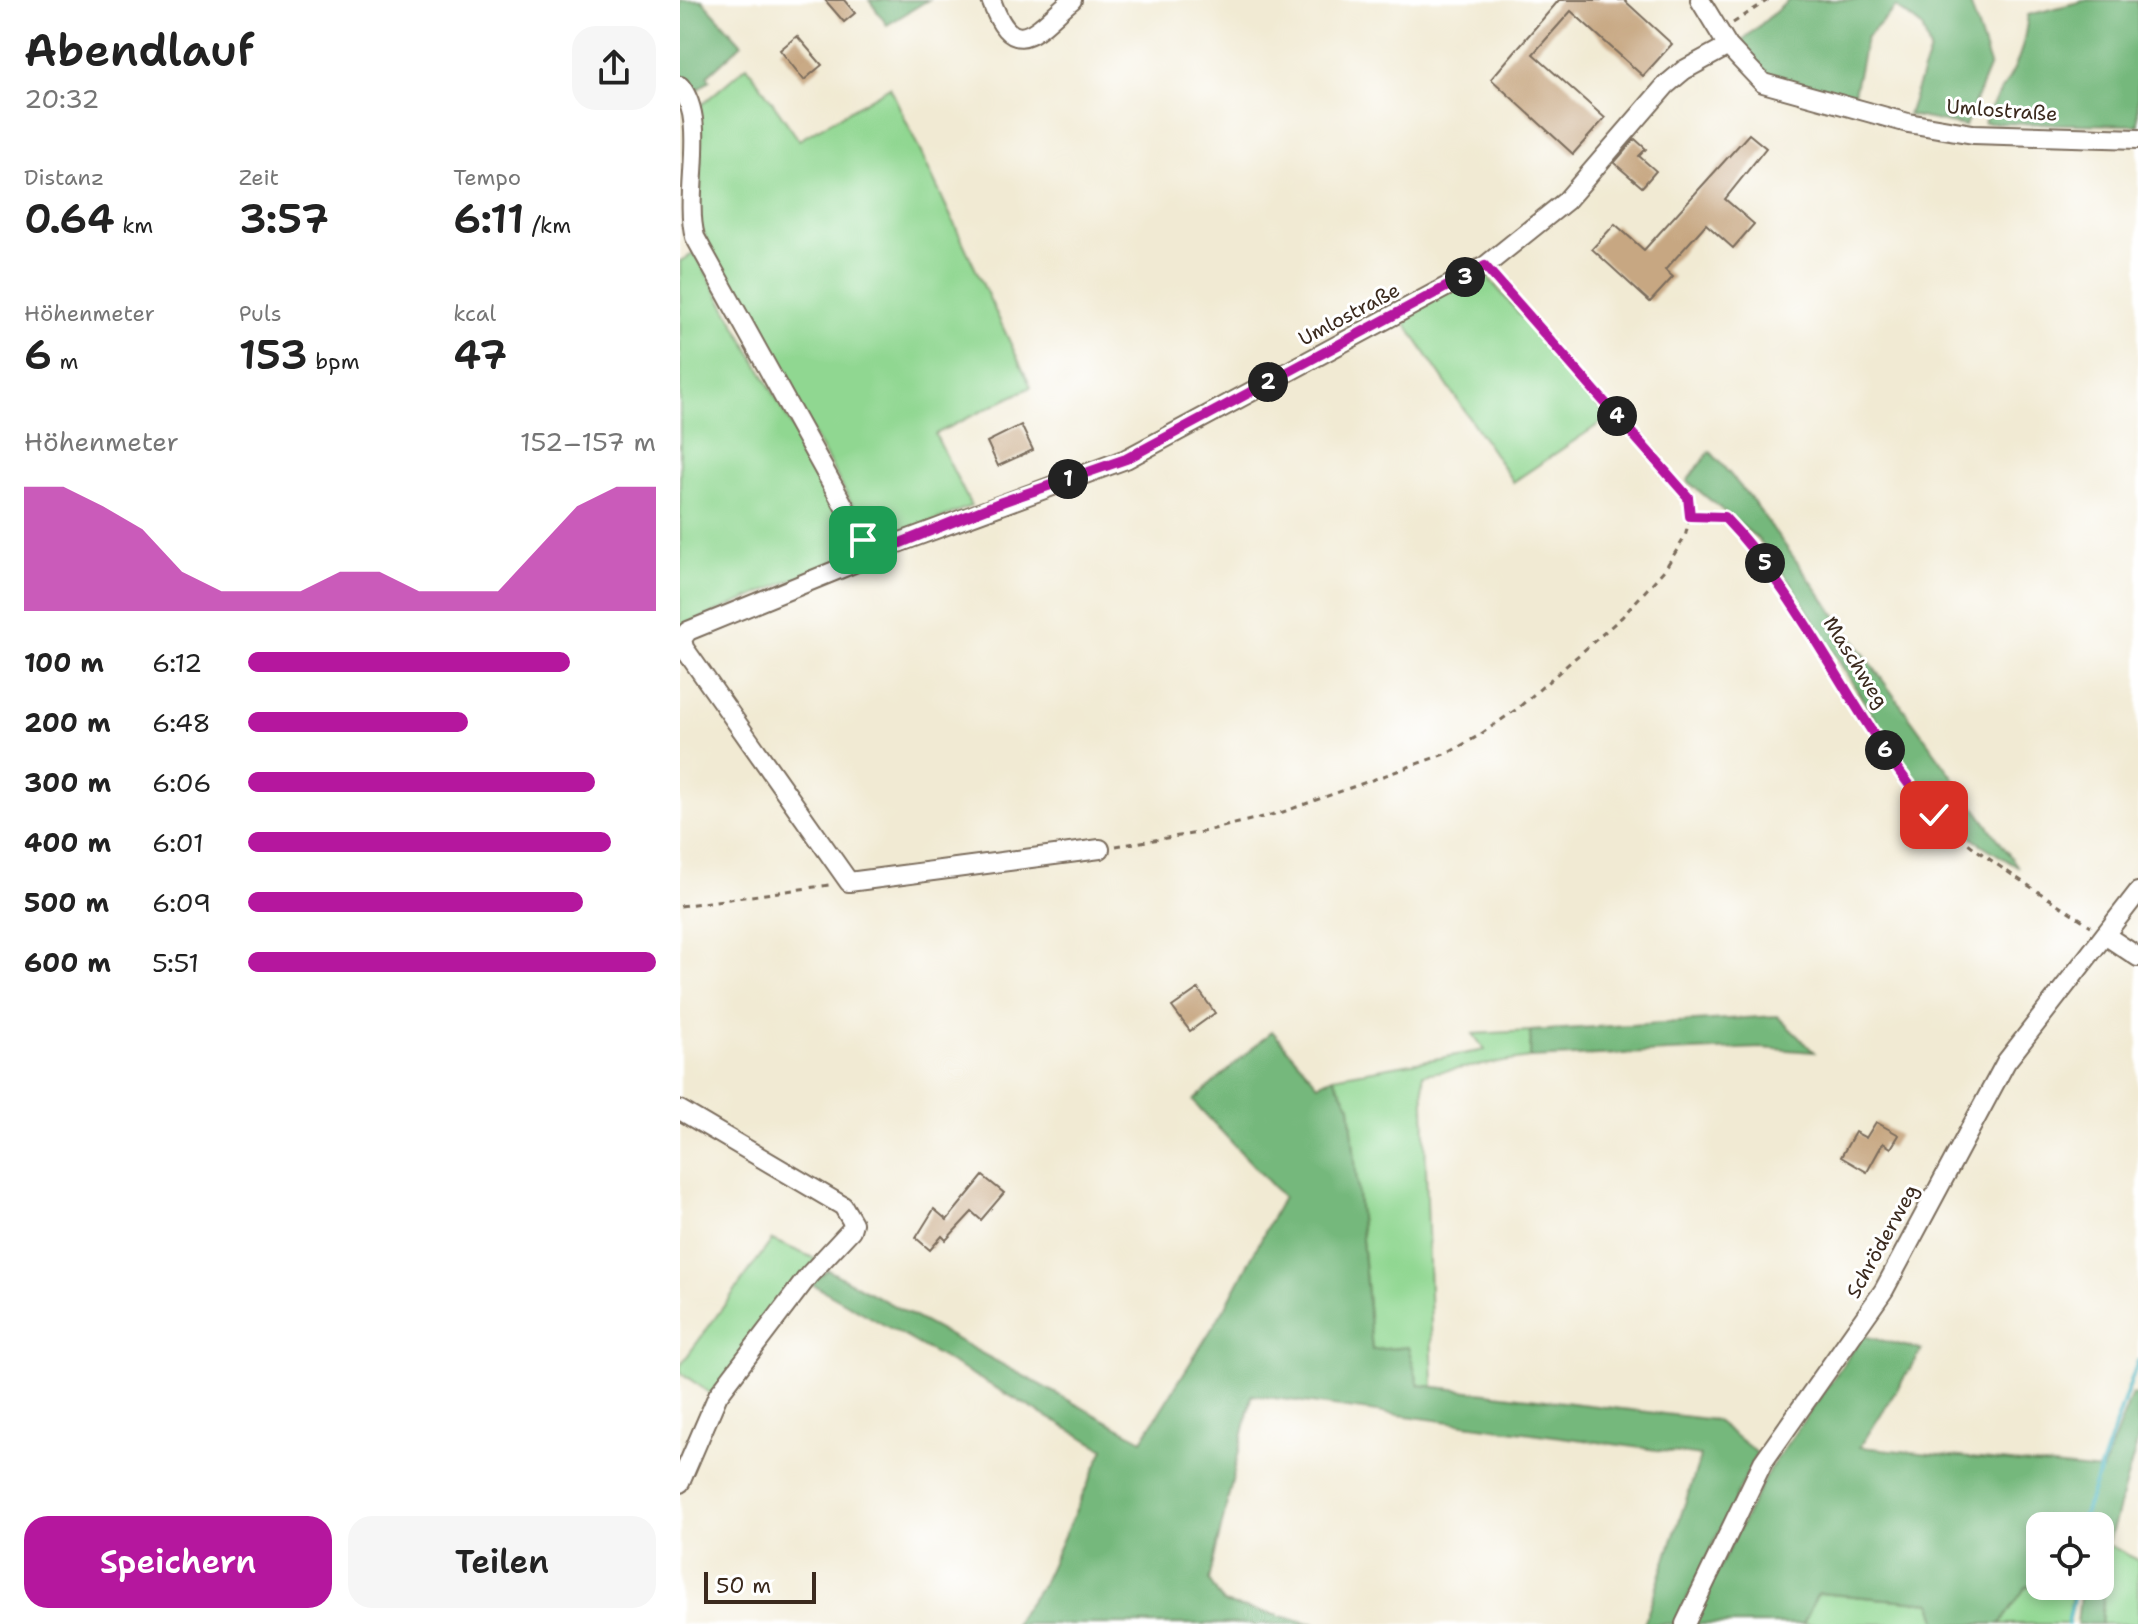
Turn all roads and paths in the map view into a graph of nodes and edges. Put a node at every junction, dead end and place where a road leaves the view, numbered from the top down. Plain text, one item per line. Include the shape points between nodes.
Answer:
1 (991, 0) edge
2 (1072, 0) edge
3 (1700, 0) edge
4 (1768, 0) edge
5 (1724, 39) junction
6 (680, 86) edge
7 (2138, 139) edge
8 (1485, 266) junction
9 (1690, 516) junction
10 (871, 548) junction
11 (1100, 849) joint
12 (849, 882) junction
13 (2138, 892) edge
14 (680, 906) edge
15 (2105, 935) junction
16 (2138, 957) edge
17 (680, 1110) edge
18 (680, 1483) edge
19 (1685, 1624) edge

1 - 2 street via 1001,24 1021,37 1040,30
3 - 5 street
4 - 5 path
5 - 7 street, Umlostraße via 1763,83 1908,123 1973,134
5 - 8 street, Umlostraße via 1666,85 1566,201
6 - 10 street via 692,106 690,208 695,237
8 - 9 path via 1688,497
8 - 10 street, Umlostraße via 1126,459 883,550
9 - 11 path via 1685,537 1665,569 1622,617 1517,709 1450,752 1283,812
9 - 15 path, Maschweg via 1724,517 1752,545 1907,784 1934,815
10 - 12 street via 859,561 688,631 682,639
11 - 12 street
12 - 14 path
13 - 15 street, Schröderweg
15 - 16 street
15 - 19 street, Schröderweg via 2006,1062 1884,1290 1763,1462
17 - 18 street via 843,1206 853,1223 718,1395

